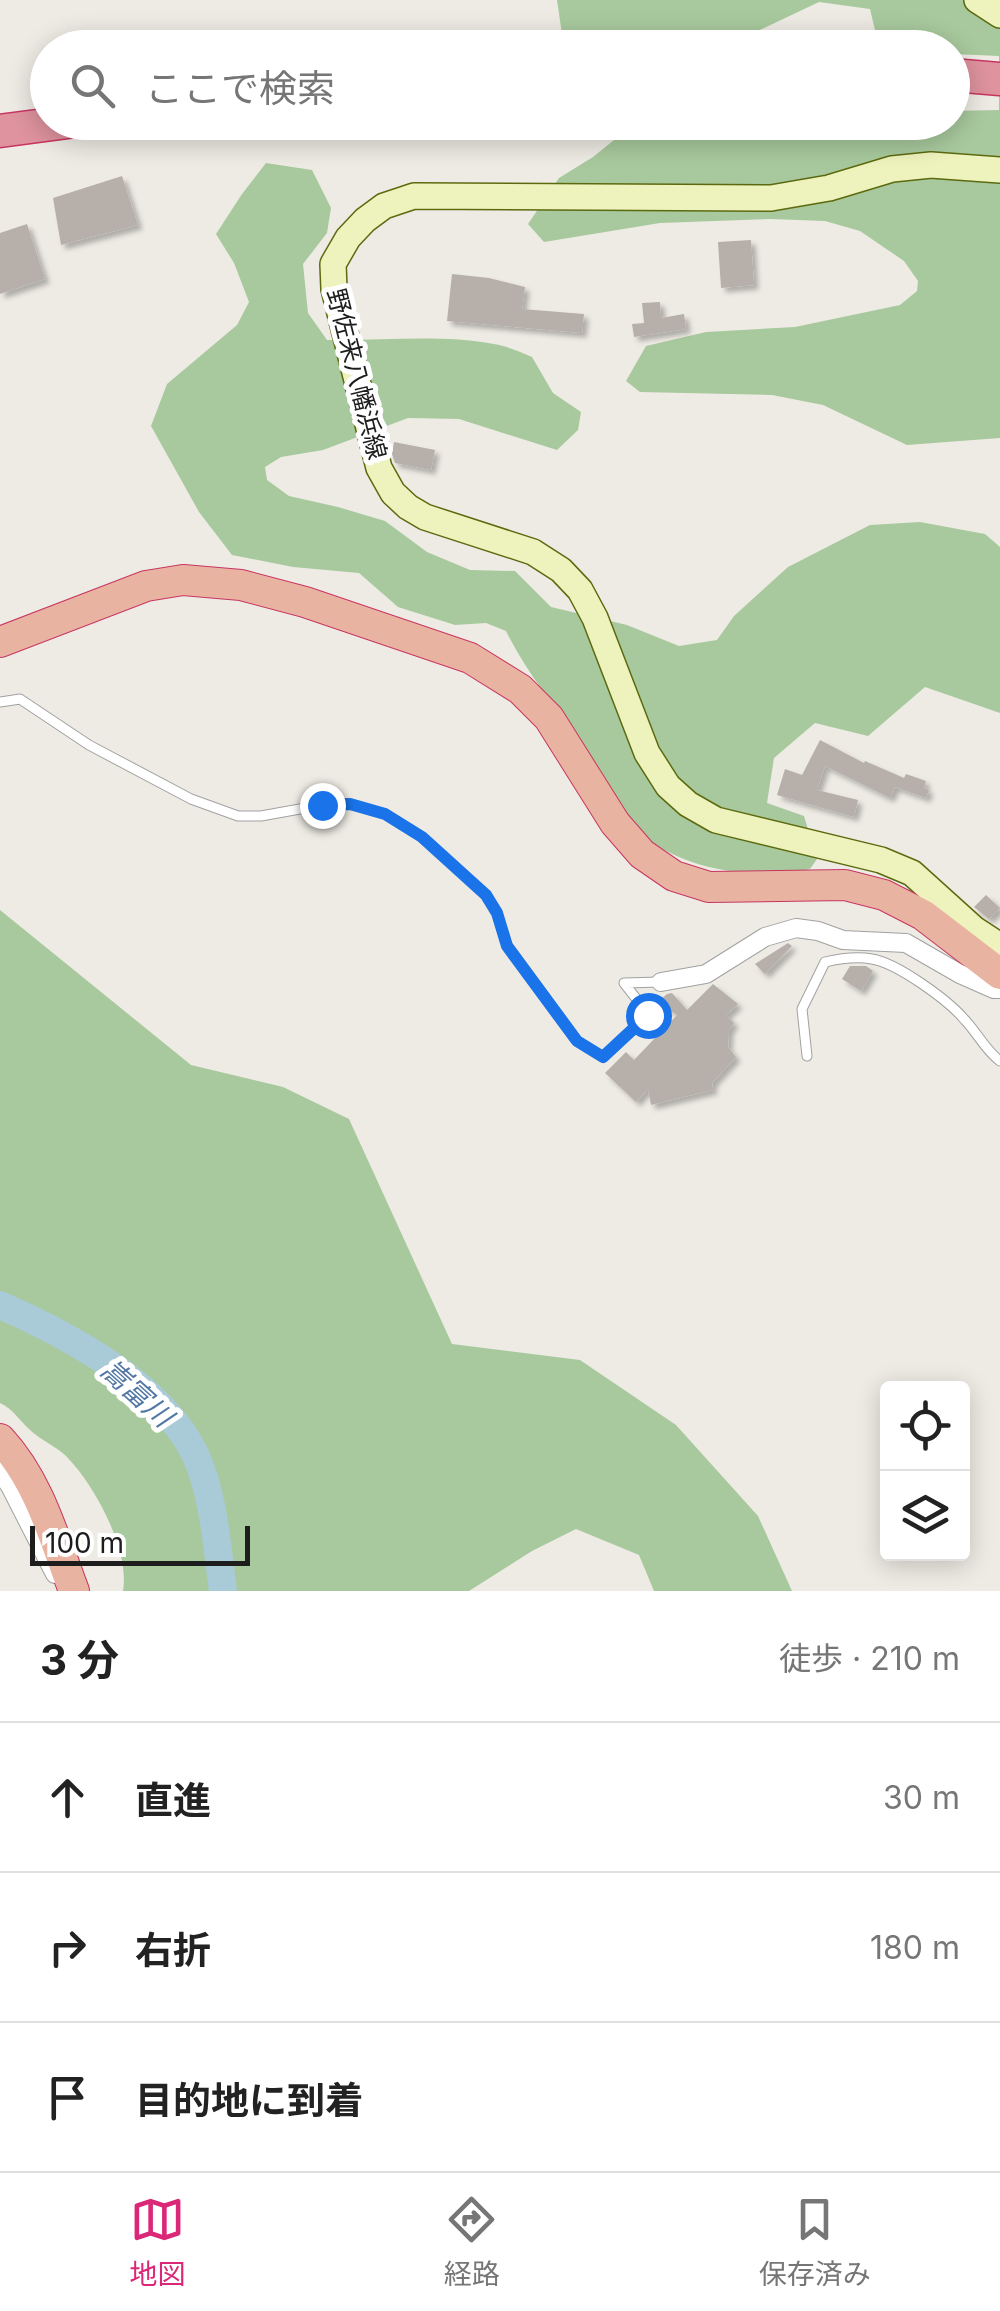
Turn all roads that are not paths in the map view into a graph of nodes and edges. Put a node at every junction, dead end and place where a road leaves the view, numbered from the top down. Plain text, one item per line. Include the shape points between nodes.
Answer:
1 (977, 0) edge
2 (1000, 15) edge
3 (970, 76) edge
4 (1000, 78) edge
5 (30, 127) edge
6 (0, 131) edge
7 (1000, 170) edge
8 (0, 642) edge
9 (0, 702) edge
10 (1000, 946) edge
11 (1000, 974) edge
12 (661, 982) joint
13 (1000, 989) edge
14 (807, 1056) dead end
15 (1000, 1061) edge
16 (0, 1439) edge
17 (0, 1471) edge
18 (74, 1590) edge

1 - 2 main road
3 - 4 highway
5 - 6 highway
7 - 10 main road, 野佐来八幡浜線 via 931,164 771,198 414,196 365,220 334,264 334,289 380,468 393,492 426,517 533,552 562,570 595,618 648,753 668,786 716,820 912,873
8 - 11 highway via 146,586 183,580 241,585 305,602 470,658 520,689 549,718 615,823 642,854 674,876 709,886 845,885 884,894
9 - 12 lane via 20,699 90,745 238,816 350,804 385,814 422,837 486,895 507,946 577,1041 603,1057 648,1015 624,982
12 - 13 street via 706,974 766,937 796,928 843,940 906,943
14 - 15 lane via 802,1008 825,962 849,957 877,960 953,1006
16 - 18 highway via 34,1486
17 - 18 street via 61,1586

